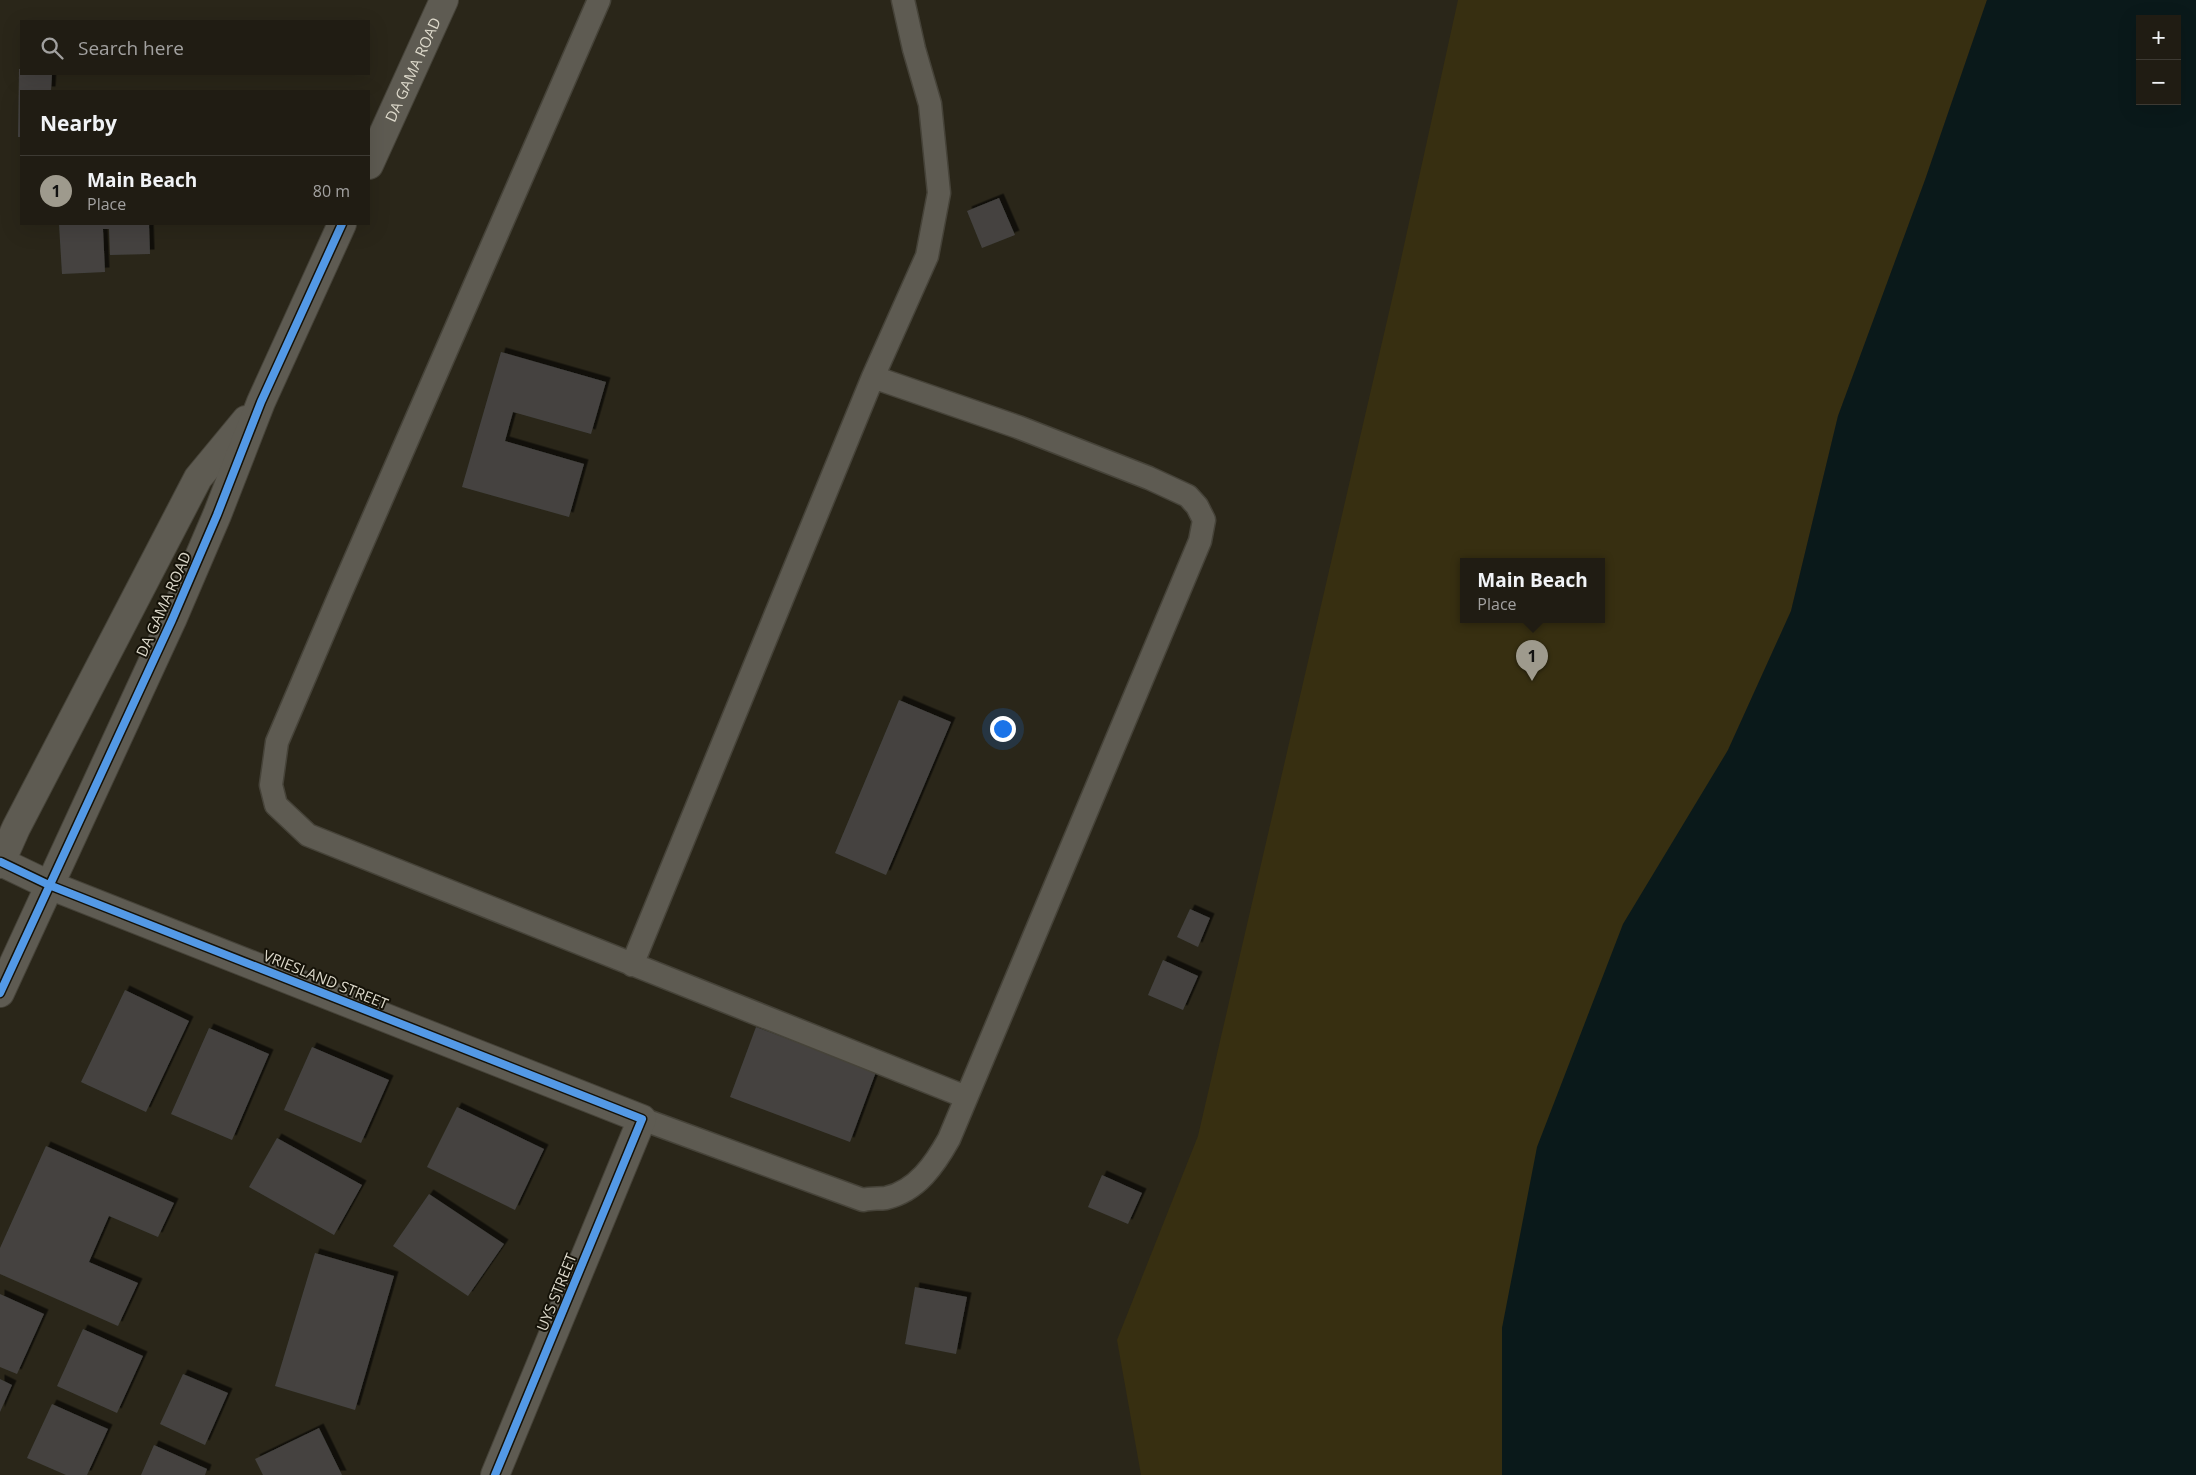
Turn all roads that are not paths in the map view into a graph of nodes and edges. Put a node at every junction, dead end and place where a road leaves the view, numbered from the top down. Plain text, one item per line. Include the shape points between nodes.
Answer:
1 (444, 0) edge
2 (599, 0) edge
3 (903, 0) edge
4 (370, 163) edge
5 (342, 225) edge
6 (873, 377) junction
7 (261, 402) junction
8 (0, 863) edge
9 (49, 885) junction
10 (632, 965) junction
11 (0, 993) edge
12 (966, 1098) junction
13 (642, 1119) junction
14 (495, 1475) edge

1 - 4 street, DA GAMA ROAD
2 - 10 lane via 278,742 270,785 276,805 308,835
3 - 6 lane via 930,104 939,193 927,256
5 - 7 street, DA GAMA ROAD
6 - 10 lane
6 - 12 lane via 1018,427 1149,478 1188,496 1204,520 1196,550
7 - 8 street, DA GAMA ROAD via 198,478
7 - 9 street, DA GAMA ROAD via 172,620
8 - 9 street, VRIESLAND STREET
9 - 11 street, DA GAMA ROAD
9 - 13 street, VRIESLAND STREET
10 - 12 lane
12 - 13 lane via 935,1164 914,1184 886,1198 863,1200
13 - 14 street, UYS STREET

